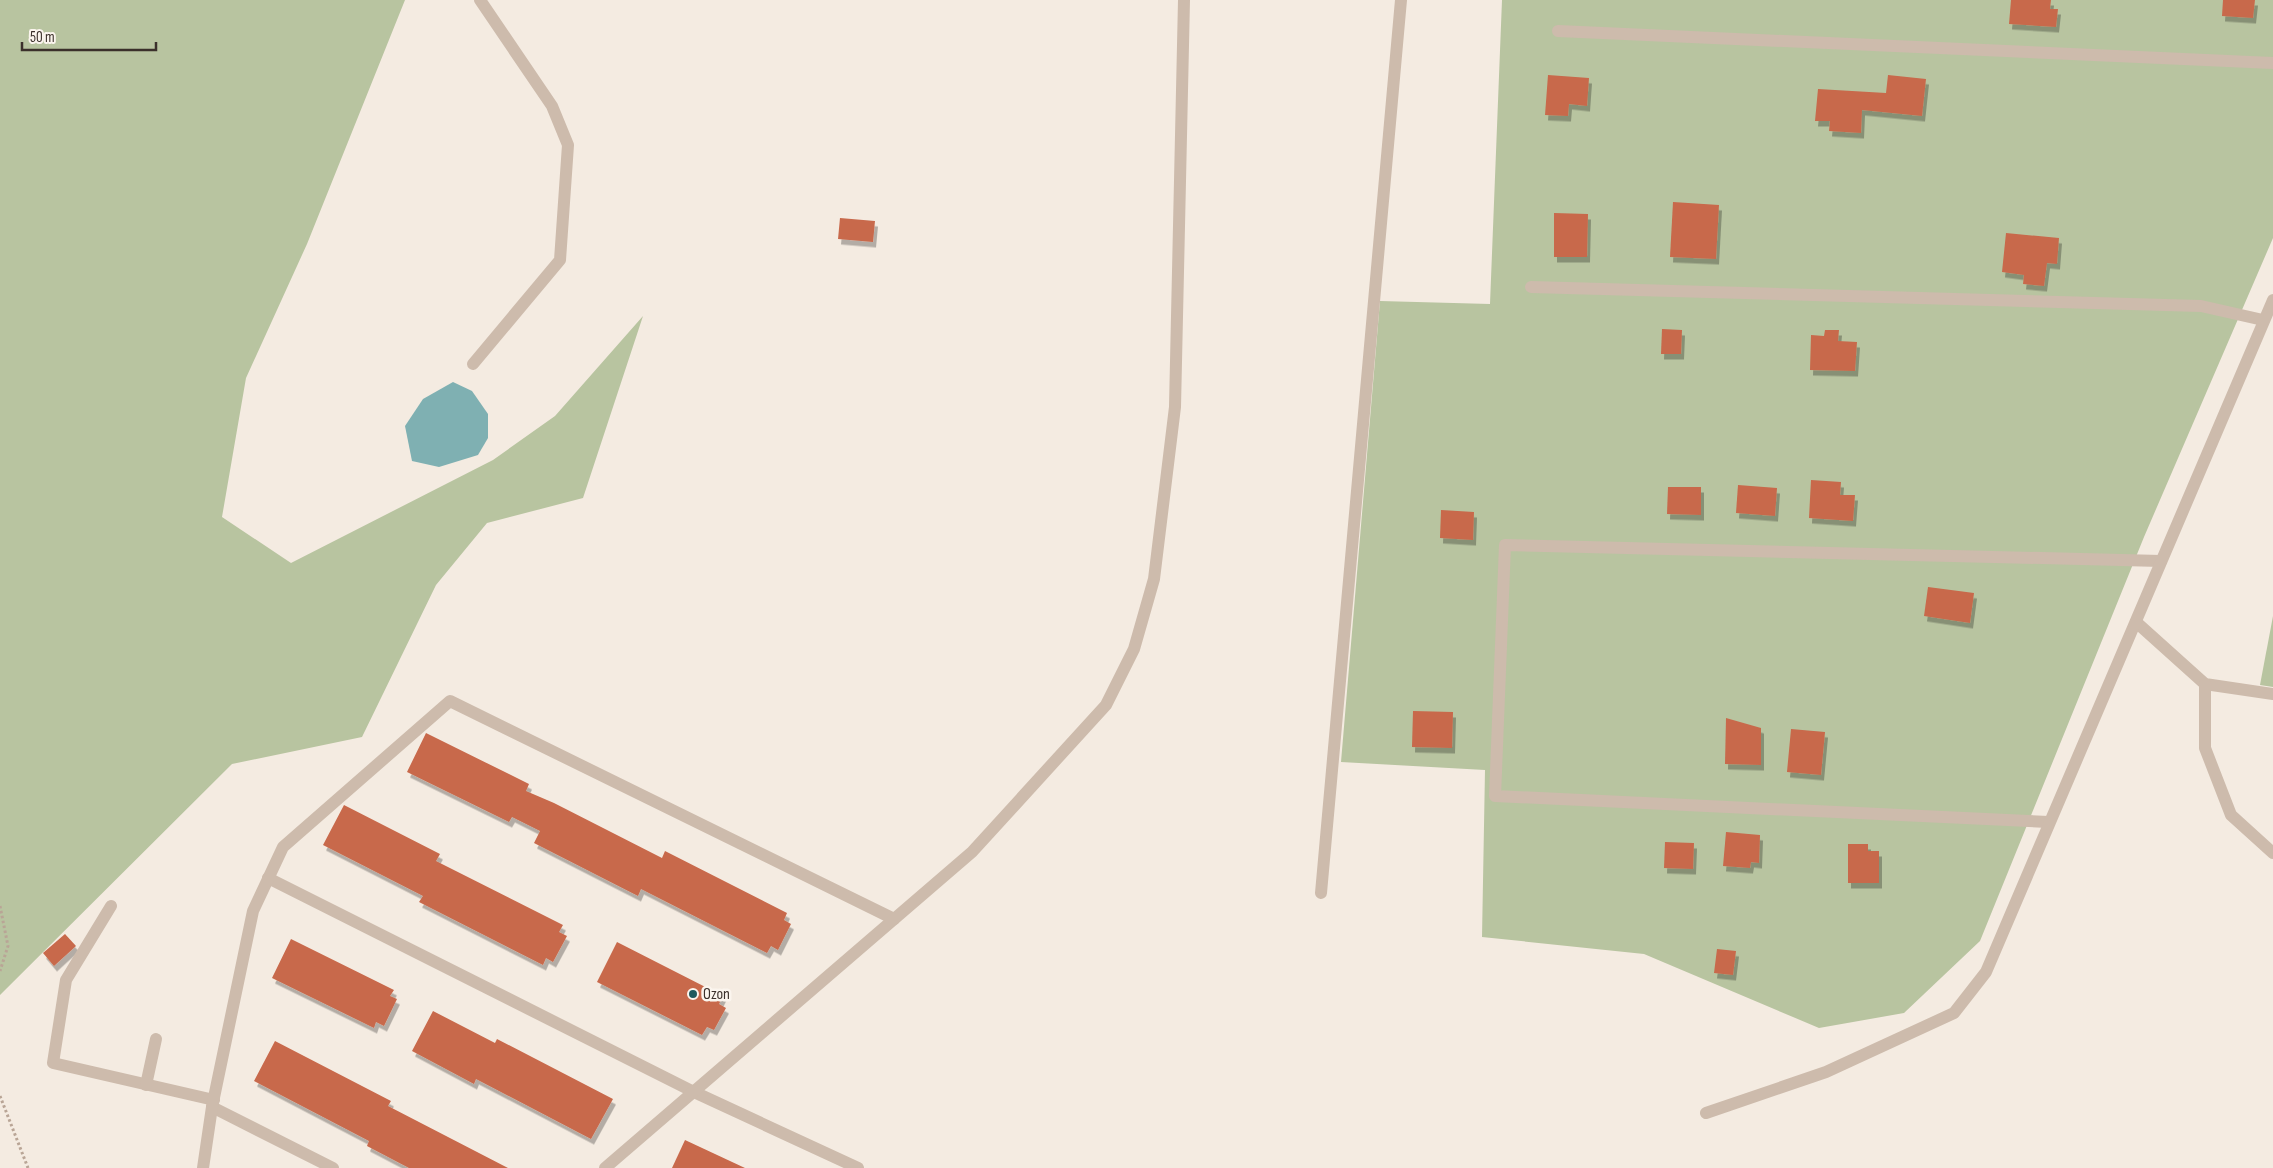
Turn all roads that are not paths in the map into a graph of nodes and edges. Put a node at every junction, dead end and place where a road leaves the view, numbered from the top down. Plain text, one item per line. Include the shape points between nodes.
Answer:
1 (480, 0) edge
2 (1184, 0) edge
3 (1401, 0) edge
4 (1558, 31) dead end
5 (2273, 63) edge
6 (1531, 287) dead end
7 (2273, 300) edge
8 (2263, 320) junction
9 (473, 364) dead end
10 (2161, 561) junction
11 (2136, 622) junction
12 (2204, 684) junction
13 (2273, 694) edge
14 (2048, 822) junction
15 (2273, 853) edge
16 (268, 878) junction
17 (1321, 893) dead end
18 (110, 906) dead end
19 (894, 919) junction
20 (156, 1039) dead end
21 (146, 1085) junction
22 (694, 1092) junction
23 (213, 1104) junction
24 (1706, 1112) dead end
25 (203, 1168) edge
26 (333, 1168) edge
27 (606, 1168) edge
28 (858, 1168) edge

1 - 9 street via 552,106 568,145 560,260
2 - 19 street via 1175,407 1154,579 1134,649 1106,705 972,852
3 - 17 street
4 - 5 street
6 - 8 street via 2201,306
7 - 8 street
8 - 10 street
10 - 11 street
10 - 14 street via 1505,545 1495,796
11 - 12 street
11 - 14 street
12 - 13 street
12 - 15 street via 2205,748 2232,815
14 - 24 street via 1986,972 1954,1013 1826,1072
16 - 19 street via 283,847 450,701
16 - 22 street
16 - 23 street via 253,911
18 - 21 street via 66,980 53,1064
19 - 22 street
20 - 21 street
21 - 23 street
22 - 27 street
22 - 28 street
23 - 25 street
23 - 26 street

